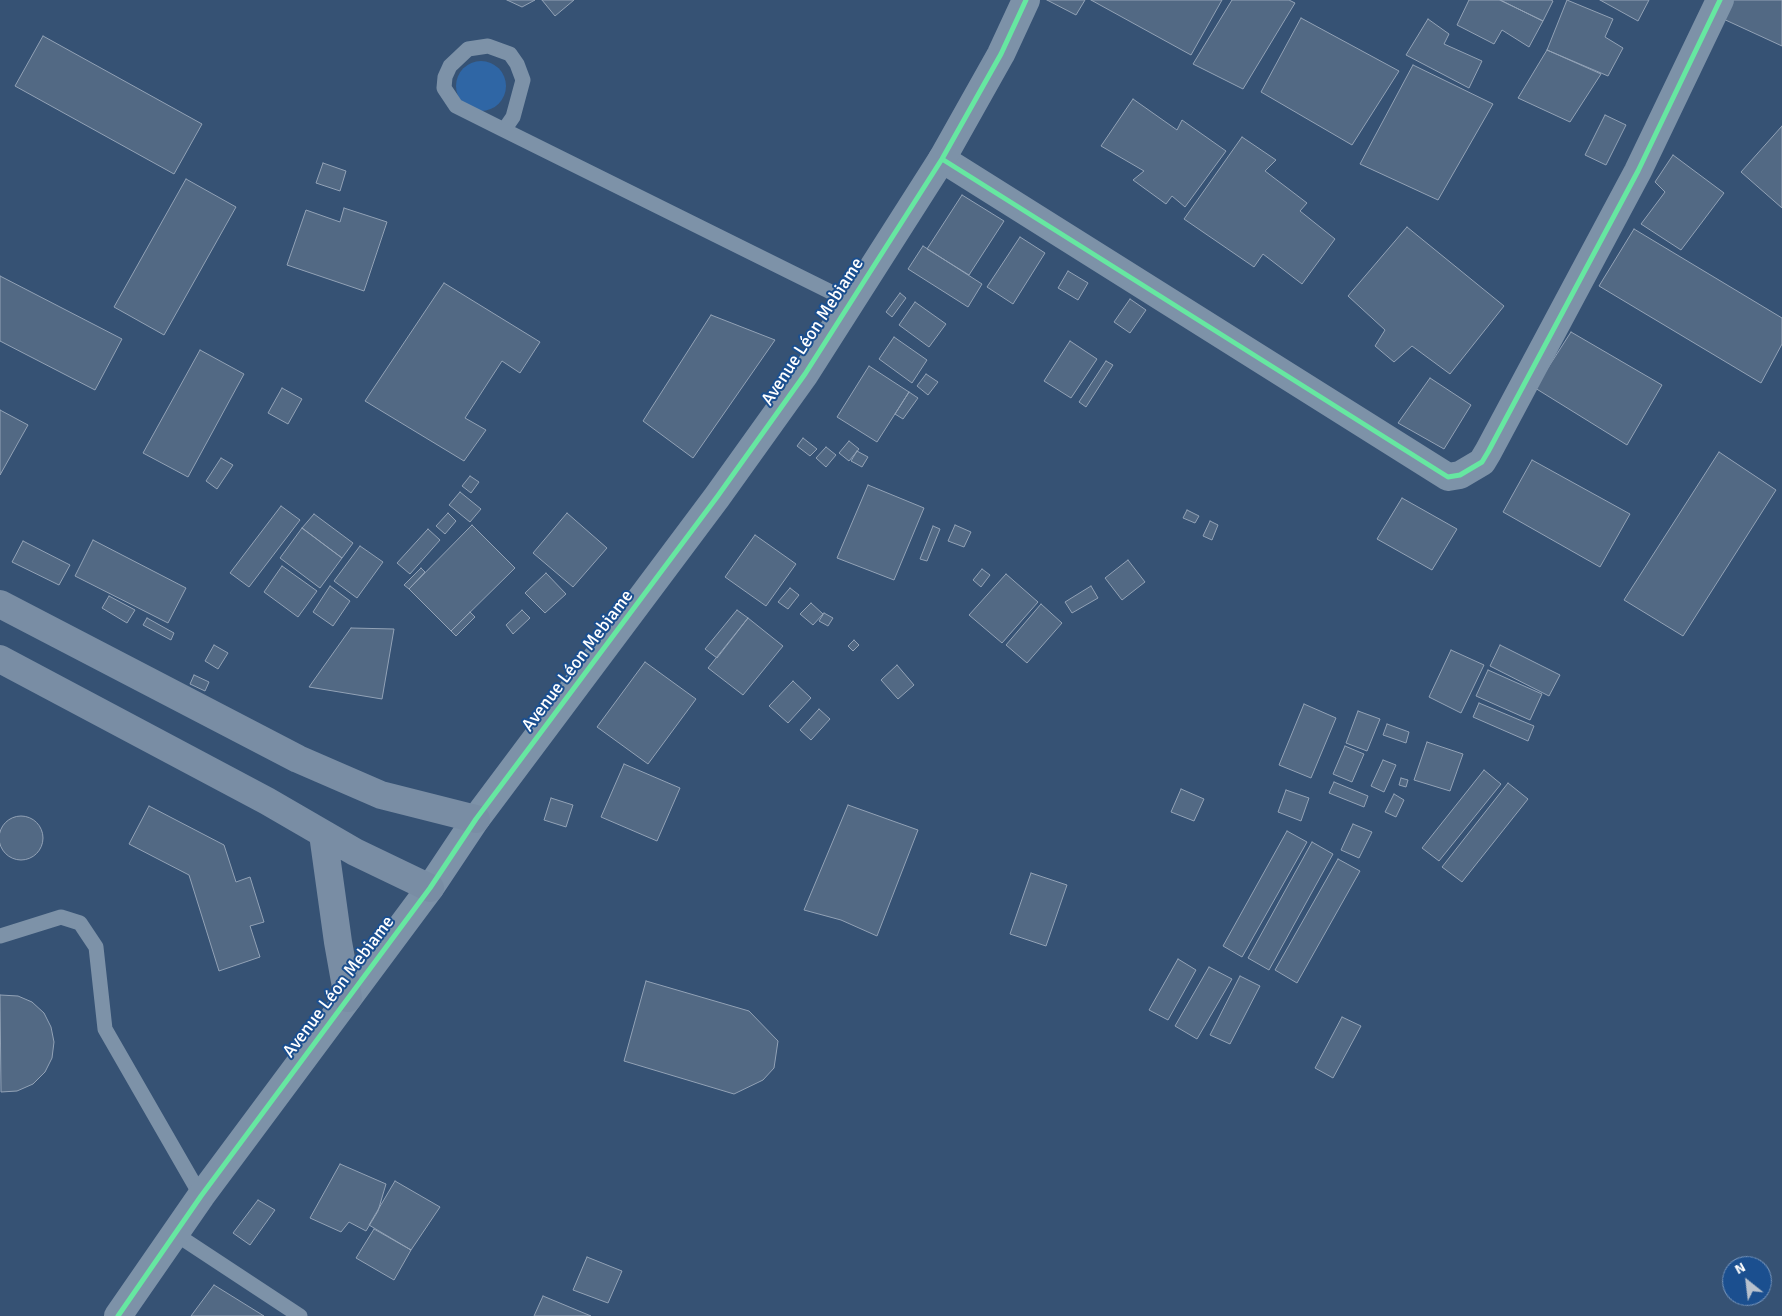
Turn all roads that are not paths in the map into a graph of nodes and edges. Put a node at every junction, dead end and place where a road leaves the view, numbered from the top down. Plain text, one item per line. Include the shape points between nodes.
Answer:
1 (1026, 0) edge
2 (1720, 0) edge
3 (504, 130) junction
4 (942, 159) junction
5 (851, 302) junction
6 (0, 604) edge
7 (0, 659) edge
8 (476, 819) junction
9 (324, 834) junction
10 (430, 888) junction
11 (0, 936) edge
12 (348, 998) junction
13 (201, 1196) junction
14 (174, 1233) junction
15 (118, 1316) edge
16 (300, 1316) edge

1 - 4 street, Avenue Léon Mebiame via 1001,54
2 - 4 street via 1638,172 1488,452 1482,462 1460,475 1448,477
3 - 3 lane via 513,116 523,80 517,64 510,54 488,46 468,49 450,66 444,88 456,106
3 - 5 lane
4 - 5 street, Avenue Léon Mebiame
5 - 8 street, Avenue Léon Mebiame via 805,374 717,498
6 - 8 main road via 298,759 381,795
7 - 9 main road
8 - 10 street, Avenue Léon Mebiame
9 - 10 main road
9 - 12 main road
10 - 12 street, Avenue Léon Mebiame
11 - 13 lane via 61,918 80,923 96,947 105,1029
12 - 13 street, Avenue Léon Mebiame
13 - 14 street, Avenue Léon Mebiame
14 - 15 street, Avenue Léon Mebiame
14 - 16 lane

